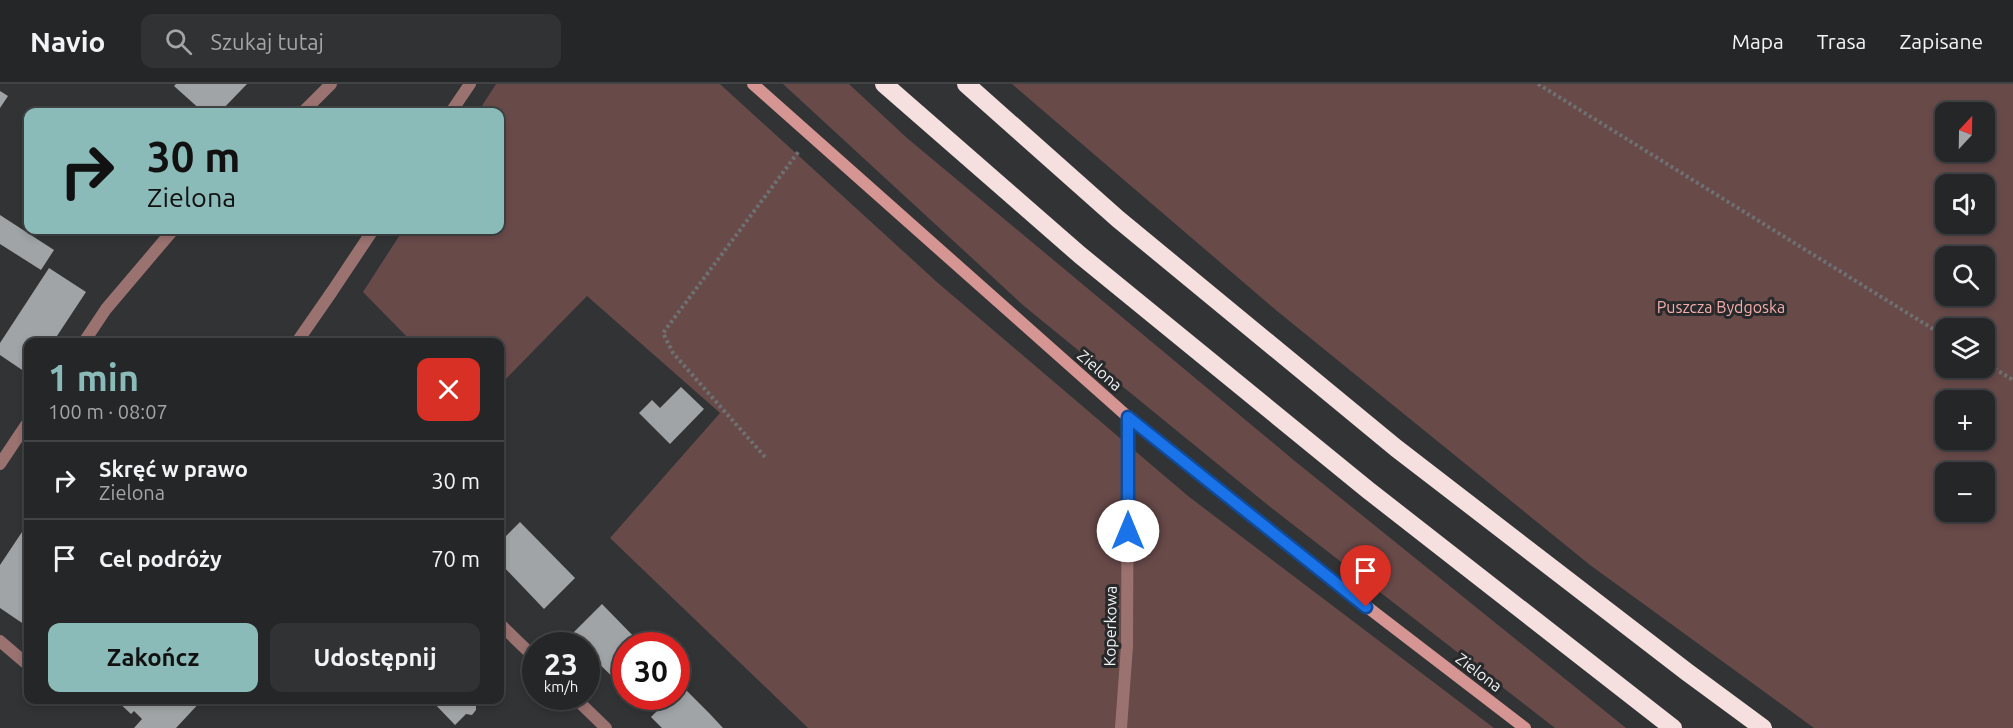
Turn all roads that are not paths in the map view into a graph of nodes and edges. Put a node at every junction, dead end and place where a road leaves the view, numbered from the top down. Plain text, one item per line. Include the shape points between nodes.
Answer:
1 (331, 84) edge
2 (470, 84) edge
3 (753, 84) edge
4 (884, 84) edge
5 (966, 84) edge
6 (307, 108) edge
7 (454, 108) edge
8 (170, 234) edge
9 (370, 234) edge
10 (87, 338) edge
11 (300, 338) edge
12 (1128, 417) junction
13 (24, 428) edge
14 (0, 464) edge
15 (504, 628) edge
16 (0, 642) edge
17 (522, 645) edge
18 (24, 662) edge
19 (587, 710) edge
20 (606, 728) edge
21 (1121, 728) edge
22 (1525, 728) edge
23 (1673, 728) edge
24 (1763, 728) edge

1 - 6 street
2 - 7 street
3 - 12 street, Zielona
4 - 23 highway via 1080,255 1368,490
5 - 24 highway via 1118,219 1396,448
8 - 10 street
9 - 11 street
12 - 21 street, Koperkowa via 1127,646
12 - 22 street, Zielona
13 - 14 street
15 - 17 street
16 - 18 street
19 - 20 street

